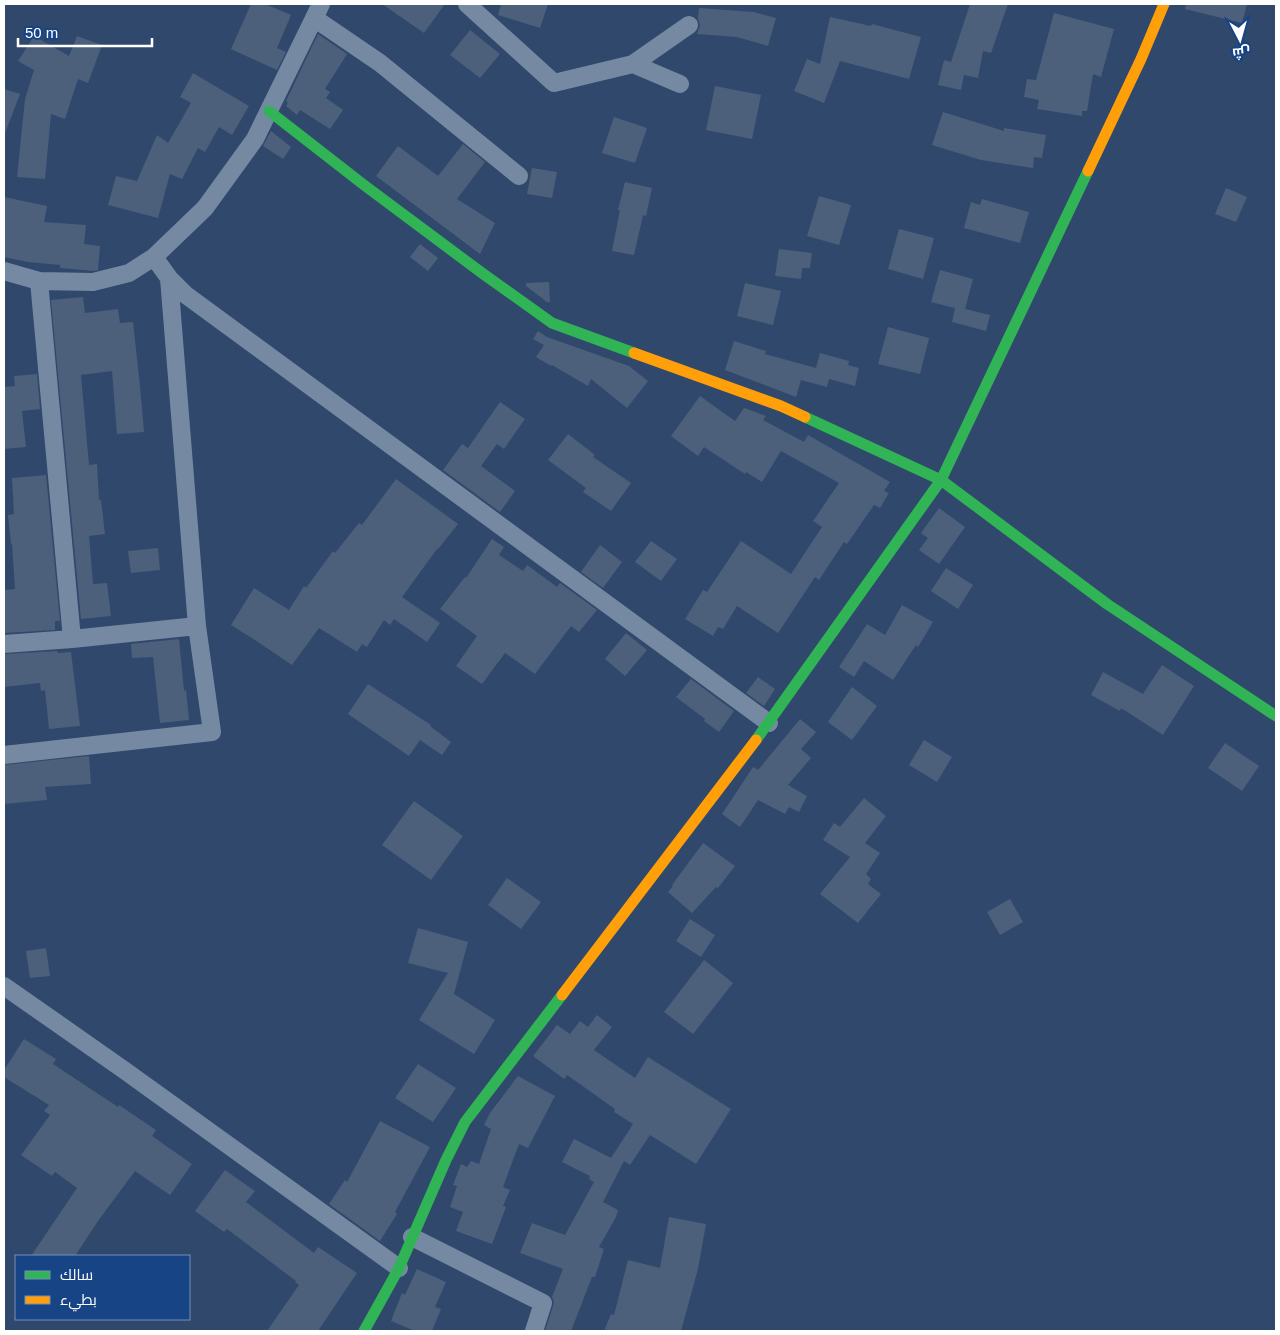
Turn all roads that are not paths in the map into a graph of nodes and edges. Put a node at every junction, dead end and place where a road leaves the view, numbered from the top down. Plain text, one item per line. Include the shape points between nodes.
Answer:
1 (467, 4) edge
2 (1164, 4) edge
3 (317, 11) edge
4 (689, 25) dead end
5 (633, 64) junction
6 (680, 84) dead end
7 (269, 111) junction
8 (519, 176) dead end
9 (154, 257) junction
10 (4, 271) edge
11 (169, 278) junction
12 (39, 281) junction
13 (941, 480) junction
14 (197, 626) junction
15 (72, 639) junction
16 (4, 644) edge
17 (1276, 716) edge
18 (769, 723) junction
19 (4, 755) edge
20 (4, 986) edge
21 (412, 1237) junction
22 (399, 1268) junction
23 (370, 1329) edge
24 (534, 1331) edge

1 - 5 street via 554,83
2 - 13 street via 1141,59
3 - 7 street
3 - 8 street
4 - 5 street
5 - 6 street
7 - 9 street via 255,139 205,208
7 - 13 street via 552,323 781,406
9 - 11 street
9 - 12 street via 129,273 93,282
10 - 12 street
11 - 14 street
11 - 18 street via 186,295
12 - 15 street
13 - 17 street via 1107,604
13 - 18 street
14 - 15 street
14 - 19 street via 212,732
15 - 16 street
18 - 21 street via 465,1122
20 - 22 street
21 - 22 street
21 - 24 street via 543,1303
22 - 23 street

